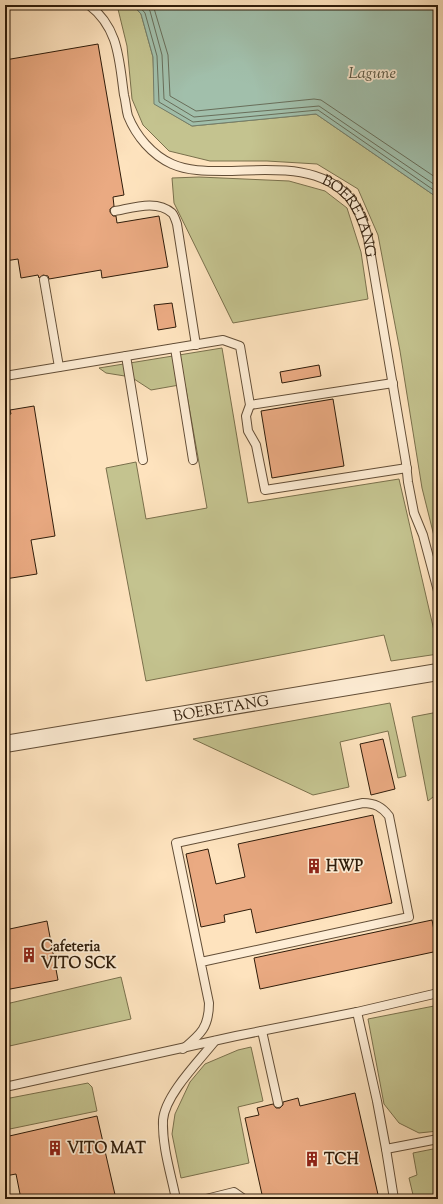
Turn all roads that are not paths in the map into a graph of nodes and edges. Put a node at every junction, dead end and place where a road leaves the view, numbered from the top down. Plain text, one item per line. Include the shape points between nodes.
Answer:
1 (89, 5) edge
2 (115, 211) dead end
3 (44, 280) dead end
4 (196, 345) junction
5 (175, 348) junction
6 (126, 356) junction
7 (59, 367) junction
8 (5, 376) edge
9 (393, 383) junction
10 (250, 405) junction
11 (143, 460) dead end
12 (193, 460) dead end
13 (407, 468) junction
14 (438, 591) edge
15 (438, 672) edge
16 (5, 744) edge
17 (201, 962) junction
18 (438, 992) edge
19 (357, 1012) junction
20 (262, 1031) junction
21 (215, 1042) junction
22 (183, 1049) junction
23 (5, 1087) edge
24 (278, 1103) dead end
25 (438, 1138) edge
26 (386, 1149) junction
27 (176, 1199) edge
28 (206, 1199) edge
29 (244, 1199) edge
30 (394, 1199) edge

1 - 9 lane, BOERETANG via 105,20 112,34 128,115 139,136 153,153 172,164 199,170 297,171 320,177 336,186 349,198 361,216 368,238
2 - 4 lane via 151,205 173,213 177,224
3 - 7 lane
4 - 5 lane
4 - 10 lane via 223,340 240,346
5 - 6 lane
5 - 12 lane
6 - 7 lane
6 - 11 lane
7 - 8 lane
9 - 10 lane
9 - 13 lane, BOERETANG
10 - 13 lane via 246,416 248,431 256,445 265,490
13 - 14 lane, BOERETANG via 414,513 424,535
15 - 16 street, BOERETANG
17 - 17 lane via 176,843 363,803 384,809 389,816 409,917
17 - 22 lane via 209,1016 203,1030
18 - 19 lane
19 - 20 lane
19 - 26 lane
20 - 21 lane
20 - 24 lane
21 - 22 lane
21 - 27 lane via 184,1078 169,1101 163,1119 165,1147
22 - 23 lane
25 - 26 lane
26 - 30 lane
28 - 29 lane via 234,1192

